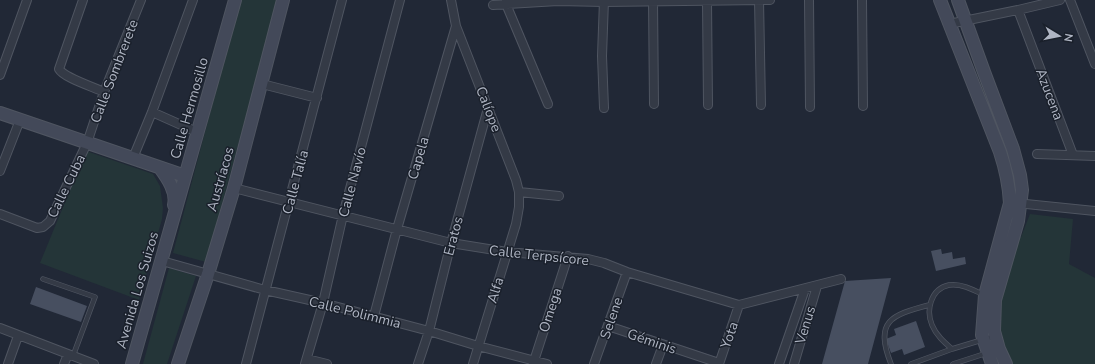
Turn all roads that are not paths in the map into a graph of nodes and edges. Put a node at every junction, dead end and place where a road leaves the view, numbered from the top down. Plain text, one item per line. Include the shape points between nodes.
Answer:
1 (27, 0) edge
2 (83, 0) edge
3 (141, 0) edge
4 (193, 0) edge
5 (235, 0) edge
6 (283, 0) edge
7 (342, 0) edge
8 (400, 0) edge
9 (451, 0) edge
10 (558, 0) edge
11 (663, 0) edge
12 (751, 0) edge
13 (759, 0) edge
14 (770, 0) edge
15 (809, 0) edge
16 (862, 0) edge
17 (940, 0) edge
18 (958, 0) edge
19 (1060, 0) edge
20 (1070, 0) edge
21 (604, 1) edge
22 (653, 1) junction
23 (707, 1) edge
24 (506, 2) edge
25 (493, 5) dead end
26 (1018, 10) junction
27 (966, 21) junction
28 (949, 24) junction
29 (456, 26) junction
30 (4, 52) edge
31 (1095, 64) edge
32 (0, 75) edge
33 (262, 84) junction
34 (104, 92) junction
35 (317, 98) junction
36 (548, 104) dead end
37 (654, 104) dead end
38 (762, 104) dead end
39 (708, 105) dead end
40 (863, 106) dead end
41 (810, 107) dead end
42 (488, 108) junction
43 (604, 108) dead end
44 (152, 112) junction
45 (0, 113) edge
46 (20, 120) junction
47 (197, 132) junction
48 (87, 143) junction
49 (1013, 149) junction
50 (1000, 152) junction
51 (1037, 154) dead end
52 (1073, 155) junction
53 (1095, 156) edge
54 (133, 158) junction
55 (160, 168) junction
56 (0, 171) edge
57 (185, 176) junction
58 (234, 188) junction
59 (519, 192) junction
60 (559, 196) dead end
61 (290, 201) junction
62 (1016, 203) junction
63 (1095, 211) edge
64 (0, 214) edge
65 (343, 215) junction
66 (171, 224) junction
67 (397, 229) junction
68 (450, 243) junction
69 (507, 252) junction
70 (568, 256) junction
71 (162, 261) junction
72 (627, 272) junction
73 (208, 274) junction
74 (43, 278) dead end
75 (841, 279) dead end
76 (817, 286) junction
77 (265, 290) junction
78 (805, 290) junction
79 (990, 298) junction
80 (323, 303) junction
81 (929, 305) junction
82 (739, 306) junction
83 (374, 316) junction
84 (608, 326) junction
85 (0, 328) edge
86 (429, 331) junction
87 (18, 336) junction
88 (995, 336) junction
89 (983, 340) junction
90 (663, 345) junction
91 (478, 346) junction
92 (952, 349) junction
93 (993, 351) junction
94 (71, 355) junction
95 (306, 361) edge
96 (534, 362) edge
97 (8, 364) edge
98 (64, 364) edge
99 (94, 364) edge
100 (132, 364) edge
101 (178, 364) edge
102 (246, 364) edge
103 (327, 364) edge
104 (418, 364) edge
105 (473, 364) edge
106 (547, 364) edge
107 (594, 364) edge
108 (656, 364) edge
109 (719, 364) edge
110 (779, 364) edge
111 (794, 364) edge
112 (891, 364) edge
113 (911, 364) edge
114 (953, 364) edge
115 (992, 364) edge
116 (1006, 364) edge

1 - 30 street
2 - 34 street via 59,69 68,76
3 - 34 street, Calle Sombrerete
4 - 44 street
5 - 47 street, Calle Hermosillo
6 - 33 street, Austríacos
7 - 35 street, Calle Talía
8 - 65 street, Calle Navío
9 - 29 street, Capela
10 - 21 street
10 - 24 street
11 - 22 street
11 - 23 street
12 - 13 street
12 - 23 street
13 - 14 street
13 - 38 street
15 - 41 street
16 - 40 street
17 - 28 street
18 - 27 street
19 - 26 street
20 - 31 street
21 - 22 street
21 - 43 street
22 - 37 street
23 - 39 street
24 - 25 street
24 - 36 street
26 - 27 street
26 - 52 street, Azucena
27 - 28 street
27 - 49 street
28 - 50 street
29 - 42 street, Calíope
29 - 67 street, Capela
30 - 32 street
33 - 35 street
33 - 58 street, Austríacos
34 - 48 street, Calle Sombrerete
35 - 61 street, Calle Talía
42 - 59 street, Calíope
42 - 68 street, Eratos
44 - 47 street
44 - 54 street
45 - 46 street
46 - 48 street
46 - 56 street
47 - 57 street, Calle Hermosillo
48 - 54 street
48 - 64 street, Calle Cuba via 50,221 43,228
49 - 50 street via 1005,155
49 - 62 street via 1022,190
50 - 62 street
51 - 52 street
52 - 53 street
54 - 55 street
55 - 57 street
55 - 66 street via 170,184 175,200
57 - 66 street, Calle Hermosillo
58 - 61 street, Calle Terpsícore
58 - 73 street, Austríacos
59 - 60 street
59 - 69 street, Alfa via 516,224
61 - 65 street, Calle Terpsícore
61 - 77 street, Calle Talía
62 - 63 street
62 - 79 street via 1018,221
65 - 67 street, Calle Terpsícore
65 - 80 street, Calle Navío
66 - 71 street, Avenida Los Suizos
67 - 68 street, Calle Terpsícore
67 - 83 street, Capela
68 - 69 street, Calle Terpsícore
68 - 86 street, Eratos
69 - 70 street, Calle Terpsícore
69 - 91 street, Alfa
70 - 72 street, Calle Terpsícore via 599,262
70 - 96 street, Omega
71 - 73 street, Calle Polimmia
71 - 100 street, Avenida Los Suizos
72 - 82 street, Calle Terpsícore
72 - 84 street, Selene
73 - 77 street, Calle Polimmia
73 - 101 street, Austríacos
74 - 94 lane via 95,297
75 - 76 street
76 - 78 street
76 - 111 street, Venus
77 - 80 street, Calle Polimmia
77 - 102 street, Calle Talía
78 - 82 street
78 - 110 street, Venus
79 - 81 lane via 961,286 948,285 939,290
79 - 88 street
79 - 89 street
80 - 83 street, Calle Polimmia
80 - 95 street, Calle Navío
81 - 92 lane via 932,326 938,336
81 - 112 lane via 892,318 886,327 884,342
82 - 109 street, Yota
83 - 86 street, Calle Polimmia
84 - 90 street, Géminis
84 - 107 street, Selene
85 - 87 street
86 - 91 street, Calle Polimmia
86 - 104 street, Eratos
87 - 94 street
87 - 97 street
88 - 89 lane
88 - 93 street
89 - 92 lane
89 - 93 street
90 - 108 street
90 - 109 street, Géminis
91 - 96 street, Calle Polimmia
91 - 105 street, Alfa
92 - 113 lane
93 - 114 lane
93 - 115 street
93 - 116 street
94 - 98 street
94 - 99 street
95 - 103 street
96 - 106 street, Calle Polimmia

